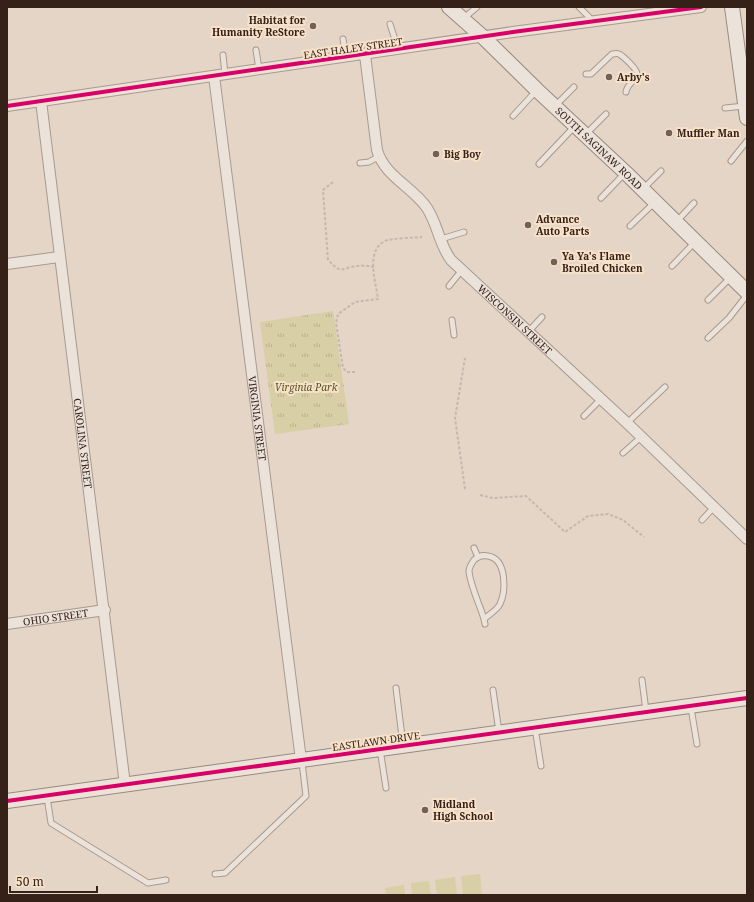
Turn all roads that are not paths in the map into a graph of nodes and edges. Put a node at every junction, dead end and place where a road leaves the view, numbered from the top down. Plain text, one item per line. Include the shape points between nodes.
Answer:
1 (449, 7) edge
2 (477, 7) edge
3 (579, 7) edge
4 (701, 7) edge
5 (732, 7) edge
6 (462, 19) junction
7 (594, 22) junction
8 (390, 24) dead end
9 (483, 37) junction
10 (343, 39) dead end
11 (398, 49) junction
12 (256, 50) dead end
13 (223, 55) dead end
14 (365, 55) junction
15 (346, 57) junction
16 (259, 69) junction
17 (225, 74) junction
18 (586, 74) dead end
19 (214, 76) junction
20 (745, 78) edge
21 (574, 87) dead end
22 (537, 90) junction
23 (626, 92) dead end
24 (41, 101) junction
25 (7, 106) edge
26 (554, 106) junction
27 (725, 108) dead end
28 (746, 112) edge
29 (606, 114) dead end
30 (513, 116) dead end
31 (580, 130) junction
32 (747, 141) edge
33 (378, 157) junction
34 (731, 161) dead end
35 (360, 163) dead end
36 (539, 164) dead end
37 (661, 171) dead end
38 (626, 173) junction
39 (643, 189) junction
40 (601, 198) dead end
41 (655, 202) junction
42 (694, 203) dead end
43 (676, 222) junction
44 (630, 226) dead end
45 (464, 232) dead end
46 (441, 239) junction
47 (696, 241) junction
48 (59, 257) junction
49 (7, 264) edge
50 (672, 266) dead end
51 (462, 270) junction
52 (732, 277) junction
53 (449, 286) dead end
54 (747, 293) edge
55 (708, 300) dead end
56 (542, 317) dead end
57 (452, 320) dead end
58 (528, 332) junction
59 (454, 335) dead end
60 (708, 338) dead end
61 (665, 387) dead end
62 (601, 399) junction
63 (584, 416) dead end
64 (626, 423) junction
65 (641, 437) junction
66 (623, 453) dead end
67 (714, 507) junction
68 (702, 520) dead end
69 (747, 539) edge
70 (474, 548) dead end
71 (478, 557) junction
72 (105, 610) junction
73 (484, 618) junction
74 (7, 624) edge
75 (485, 624) dead end
76 (642, 680) dead end
77 (396, 688) dead end
78 (493, 690) dead end
79 (747, 698) edge
80 (690, 706) junction
81 (646, 712) junction
82 (535, 727) junction
83 (499, 732) junction
84 (697, 744) dead end
85 (404, 746) junction
86 (380, 749) junction
87 (302, 760) junction
88 (541, 766) dead end
89 (125, 784) junction
90 (386, 788) dead end
91 (47, 796) junction
92 (7, 801) edge
93 (215, 874) dead end
94 (166, 880) dead end

1 - 6 street, SOUTH SAGINAW ROAD
2 - 6 lane
3 - 7 lane
4 - 7 street, EAST HALEY STREET
5 - 20 street
6 - 9 street, SOUTH SAGINAW ROAD
7 - 9 street, EAST HALEY STREET
8 - 11 lane
9 - 11 street, EAST HALEY STREET
9 - 22 street, SOUTH SAGINAW ROAD
10 - 15 lane
11 - 14 street, EAST HALEY STREET
12 - 16 lane
13 - 17 lane
14 - 15 street, EAST HALEY STREET
14 - 33 street
15 - 16 street, EAST HALEY STREET
16 - 17 street, EAST HALEY STREET
17 - 19 street, EAST HALEY STREET
18 - 23 lane via 591,74 612,54 620,55 637,70 638,74
19 - 24 street, EAST HALEY STREET
19 - 87 street, VIRGINIA STREET
20 - 28 street
21 - 26 lane
22 - 26 street, SOUTH SAGINAW ROAD
22 - 30 lane
24 - 25 street, EAST HALEY STREET
24 - 48 street, CAROLINA STREET
26 - 31 street, SOUTH SAGINAW ROAD
27 - 28 lane
29 - 31 lane
31 - 36 lane
31 - 38 street, SOUTH SAGINAW ROAD
32 - 34 lane
33 - 35 lane
33 - 46 street, WISCONSIN STREET via 426,206
37 - 39 lane
38 - 39 street, SOUTH SAGINAW ROAD
38 - 40 lane
39 - 41 street, SOUTH SAGINAW ROAD
41 - 43 street, SOUTH SAGINAW ROAD
41 - 44 lane
42 - 43 lane
43 - 47 street, SOUTH SAGINAW ROAD
45 - 46 lane
46 - 51 street, WISCONSIN STREET via 444,251
47 - 50 lane
47 - 52 street, SOUTH SAGINAW ROAD
48 - 49 street
48 - 72 street, CAROLINA STREET
51 - 53 lane
51 - 58 street, WISCONSIN STREET
52 - 54 street, SOUTH SAGINAW ROAD
52 - 55 lane
54 - 60 lane via 729,318
56 - 58 lane
57 - 59 lane
58 - 62 street, WISCONSIN STREET
61 - 64 lane
62 - 63 lane
62 - 64 street, WISCONSIN STREET
64 - 65 street, WISCONSIN STREET
65 - 66 lane
65 - 67 street, WISCONSIN STREET
67 - 68 lane
67 - 69 street, WISCONSIN STREET
70 - 71 lane
71 - 73 lane via 472,562 469,570
71 - 73 lane via 492,556 499,562 502,571 503,595 500,605
72 - 74 street, OHIO STREET
72 - 89 street, CAROLINA STREET
73 - 75 lane
76 - 81 lane
77 - 85 lane
78 - 83 lane
79 - 80 street, EASTLAWN DRIVE
80 - 81 street, EASTLAWN DRIVE
80 - 84 lane
81 - 82 street, EASTLAWN DRIVE
82 - 83 street, EASTLAWN DRIVE
82 - 88 lane
83 - 85 street, EASTLAWN DRIVE
85 - 86 street, EASTLAWN DRIVE
86 - 87 street, EASTLAWN DRIVE
86 - 90 lane
87 - 89 street, EASTLAWN DRIVE
87 - 93 lane via 306,796 225,873
89 - 91 street, EASTLAWN DRIVE
91 - 92 street, EASTLAWN DRIVE
91 - 94 lane via 51,823 148,883

